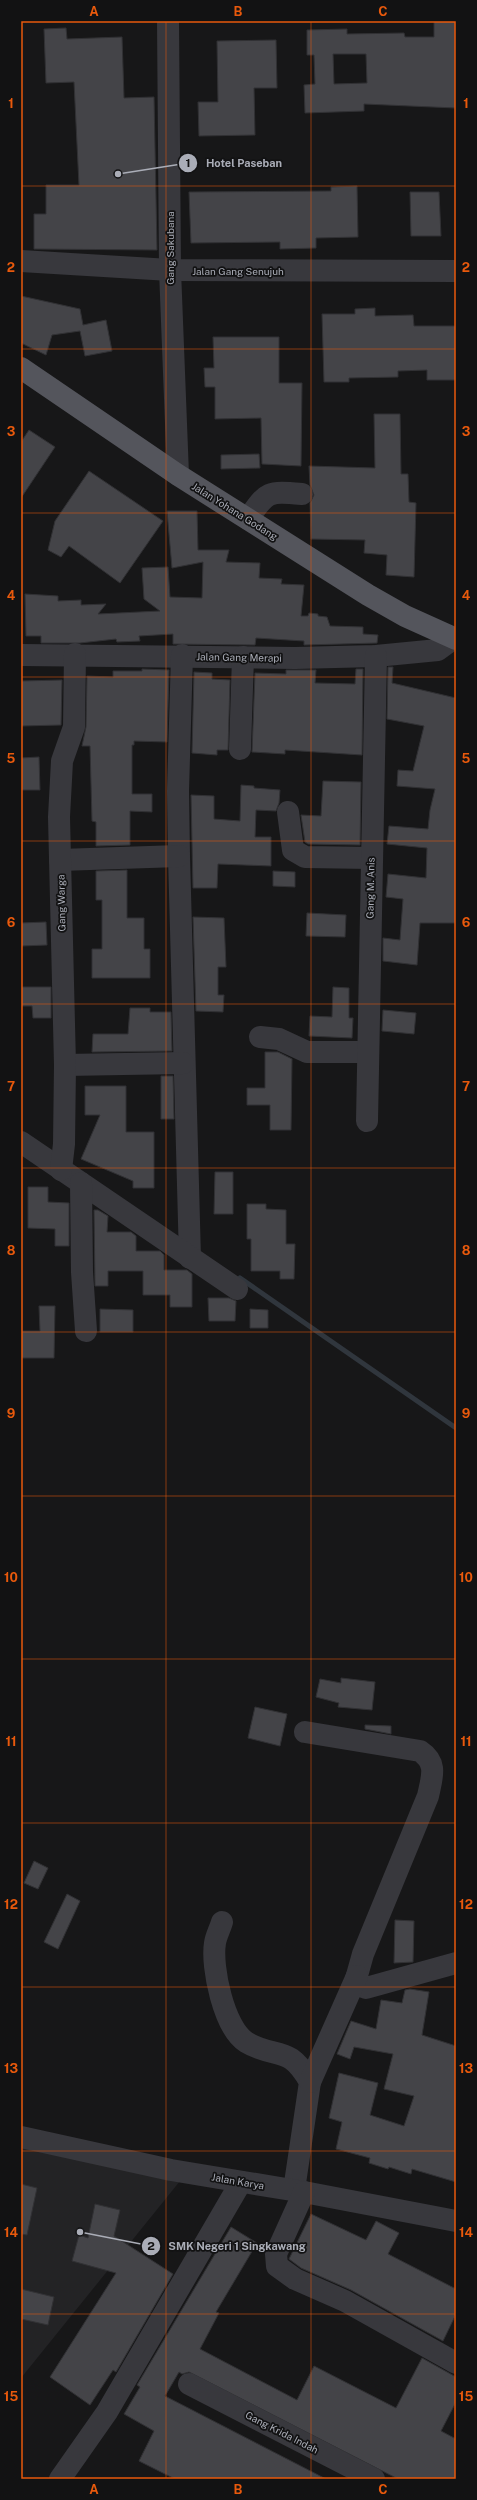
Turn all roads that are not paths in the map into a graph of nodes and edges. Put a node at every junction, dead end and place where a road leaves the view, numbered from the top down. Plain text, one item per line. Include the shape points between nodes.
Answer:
1 (168, 21) edge
2 (21, 261) edge
3 (170, 270) junction
4 (456, 271) edge
5 (21, 368) edge
6 (178, 475) junction
7 (302, 494) dead end
8 (248, 519) junction
9 (455, 639) edge
10 (74, 654) junction
11 (21, 655) edge
12 (182, 656) junction
13 (376, 656) junction
14 (243, 657) junction
15 (240, 749) dead end
16 (288, 812) dead end
17 (179, 856) junction
18 (371, 858) junction
19 (60, 860) junction
20 (260, 1037) dead end
21 (368, 1052) junction
22 (183, 1063) junction
23 (65, 1065) junction
24 (367, 1121) dead end
25 (21, 1142) edge
26 (62, 1163) junction
27 (81, 1183) junction
28 (191, 1248) junction
29 (238, 1289) dead end
30 (86, 1331) dead end
31 (305, 1732) dead end
32 (222, 1922) dead end
33 (456, 1963) edge
34 (357, 1976) junction
35 (310, 2082) junction
36 (21, 2137) edge
37 (241, 2182) junction
38 (299, 2191) junction
39 (456, 2221) edge
40 (451, 2356) edge
41 (189, 2384) dead end
42 (60, 2479) edge
43 (374, 2479) edge

1 - 3 street, Gang Sakubana
2 - 3 street, Jalan Gang Senujuh
3 - 4 street, Jalan Gang Senujuh
3 - 6 street, Gang Sakubana
5 - 6 main road, Jalan Yohana Godang
6 - 8 main road, Jalan Yohana Godang
7 - 8 street via 277,492 266,495
8 - 9 main road, Jalan Yohana Godang via 368,595 405,616
9 - 13 street, Jalan Gang Merapi via 438,650
10 - 11 street, Jalan Gang Merapi
10 - 12 street, Jalan Gang Merapi
10 - 19 street, Gang Warga via 75,717 62,761
12 - 14 street, Jalan Gang Merapi
12 - 17 street
13 - 14 street, Jalan Gang Merapi
13 - 18 street, Gang M. Anis
14 - 15 street
16 - 18 street via 293,850 296,853 305,857
17 - 19 street
17 - 22 street via 184,1000
18 - 21 street, Gang M. Anis
19 - 23 street, Gang Warga
20 - 21 street via 278,1039 307,1052
21 - 24 street, Gang M. Anis
22 - 23 street
22 - 28 street
23 - 26 street, Gang Warga
25 - 26 street
26 - 27 street
27 - 28 street
27 - 30 street via 82,1272
28 - 29 street
31 - 34 street via 420,1751 427,1755 433,1765 428,1796 363,1954
32 - 35 street via 215,1943 216,1962 220,1996 230,2025 245,2041 286,2055 302,2067
33 - 34 street via 366,1988 358,1985
34 - 35 street
35 - 38 street
36 - 37 street, Jalan Karya
37 - 38 street, Jalan Karya
37 - 42 street via 107,2412
38 - 39 street, Jalan Karya
38 - 40 street via 276,2254 277,2266 295,2279
41 - 43 street, Gang Krida Indah

